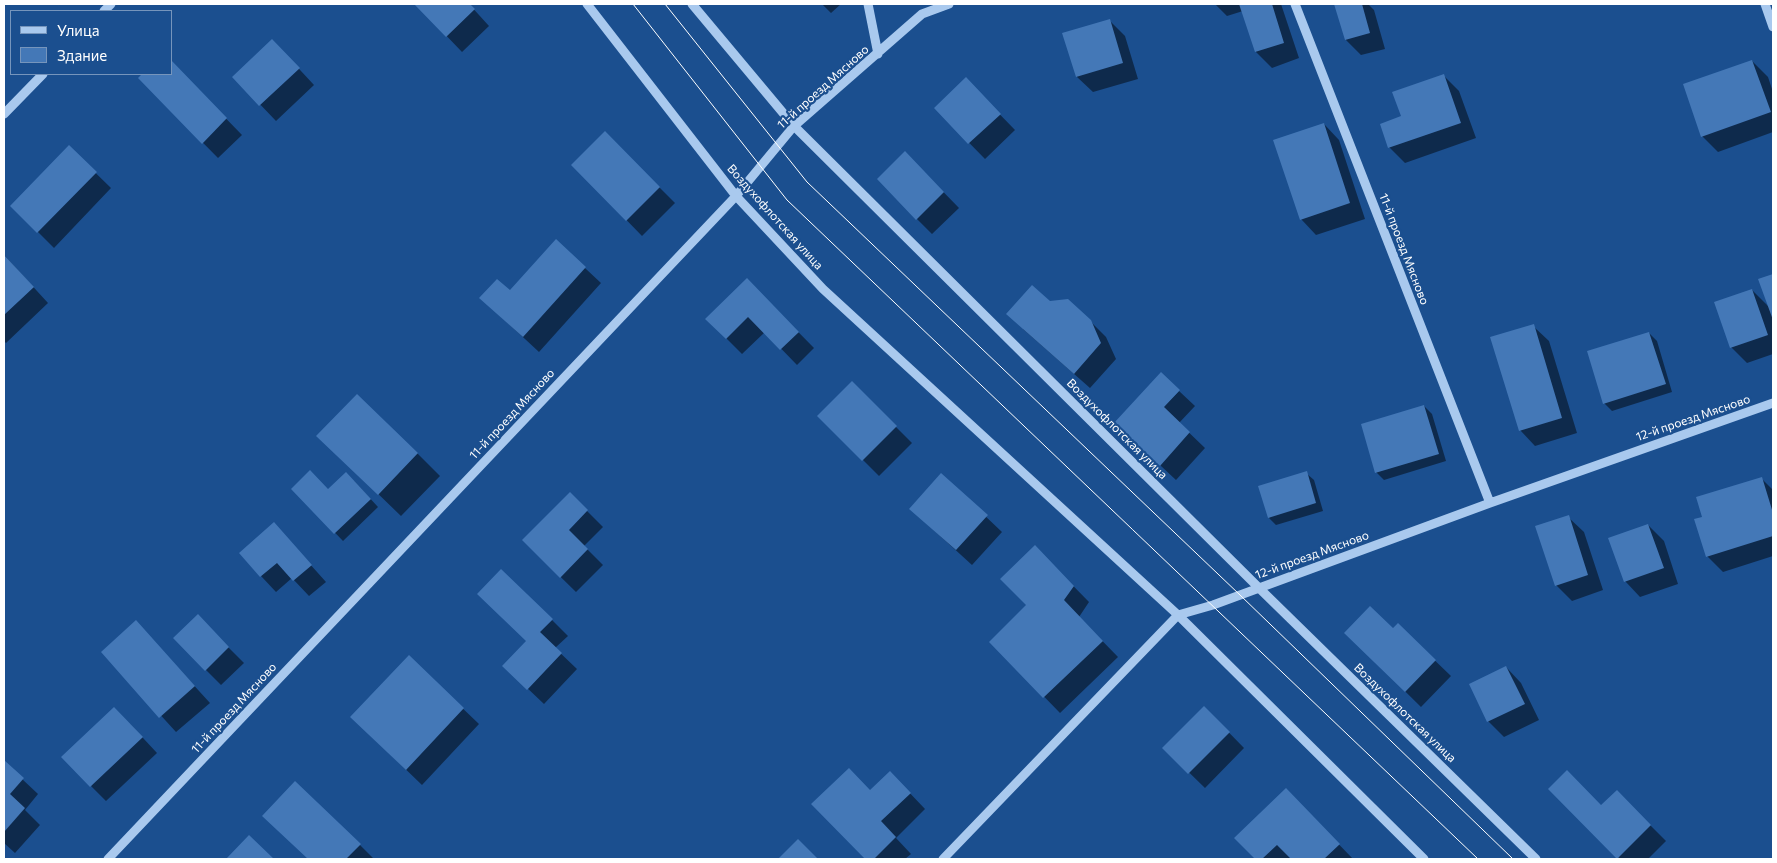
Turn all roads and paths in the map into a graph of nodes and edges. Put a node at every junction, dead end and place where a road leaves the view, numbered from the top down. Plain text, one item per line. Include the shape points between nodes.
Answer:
1 (587, 4) edge
2 (692, 4) edge
3 (868, 4) edge
4 (949, 4) edge
5 (1295, 4) edge
6 (1765, 4) edge
7 (1773, 27) edge
8 (878, 54) junction
9 (42, 75) edge
10 (4, 114) edge
11 (794, 126) junction
12 (736, 196) junction
13 (1773, 403) edge
14 (1490, 503) junction
15 (1258, 587) junction
16 (1178, 615) junction
17 (108, 859) edge
18 (943, 859) edge
19 (1424, 859) edge
20 (1536, 859) edge

1 - 12 street, Воздухофлотская улица
2 - 11 street, Воздухофлотская улица
3 - 8 street
4 - 8 street, 11-й проезд Мясново via 922,14
5 - 14 street, 11-й проезд Мясново
6 - 7 street
8 - 11 street, 11-й проезд Мясново
9 - 10 street
11 - 12 street, 11-й проезд Мясново
11 - 15 street, Воздухофлотская улица
12 - 16 street, Воздухофлотская улица via 823,288
12 - 17 street, 11-й проезд Мясново
13 - 14 street, 12-й проезд Мясново
14 - 15 street, 12-й проезд Мясново
15 - 16 street, 12-й проезд Мясново
15 - 20 street, Воздухофлотская улица
16 - 18 street
16 - 19 street, Воздухофлотская улица

